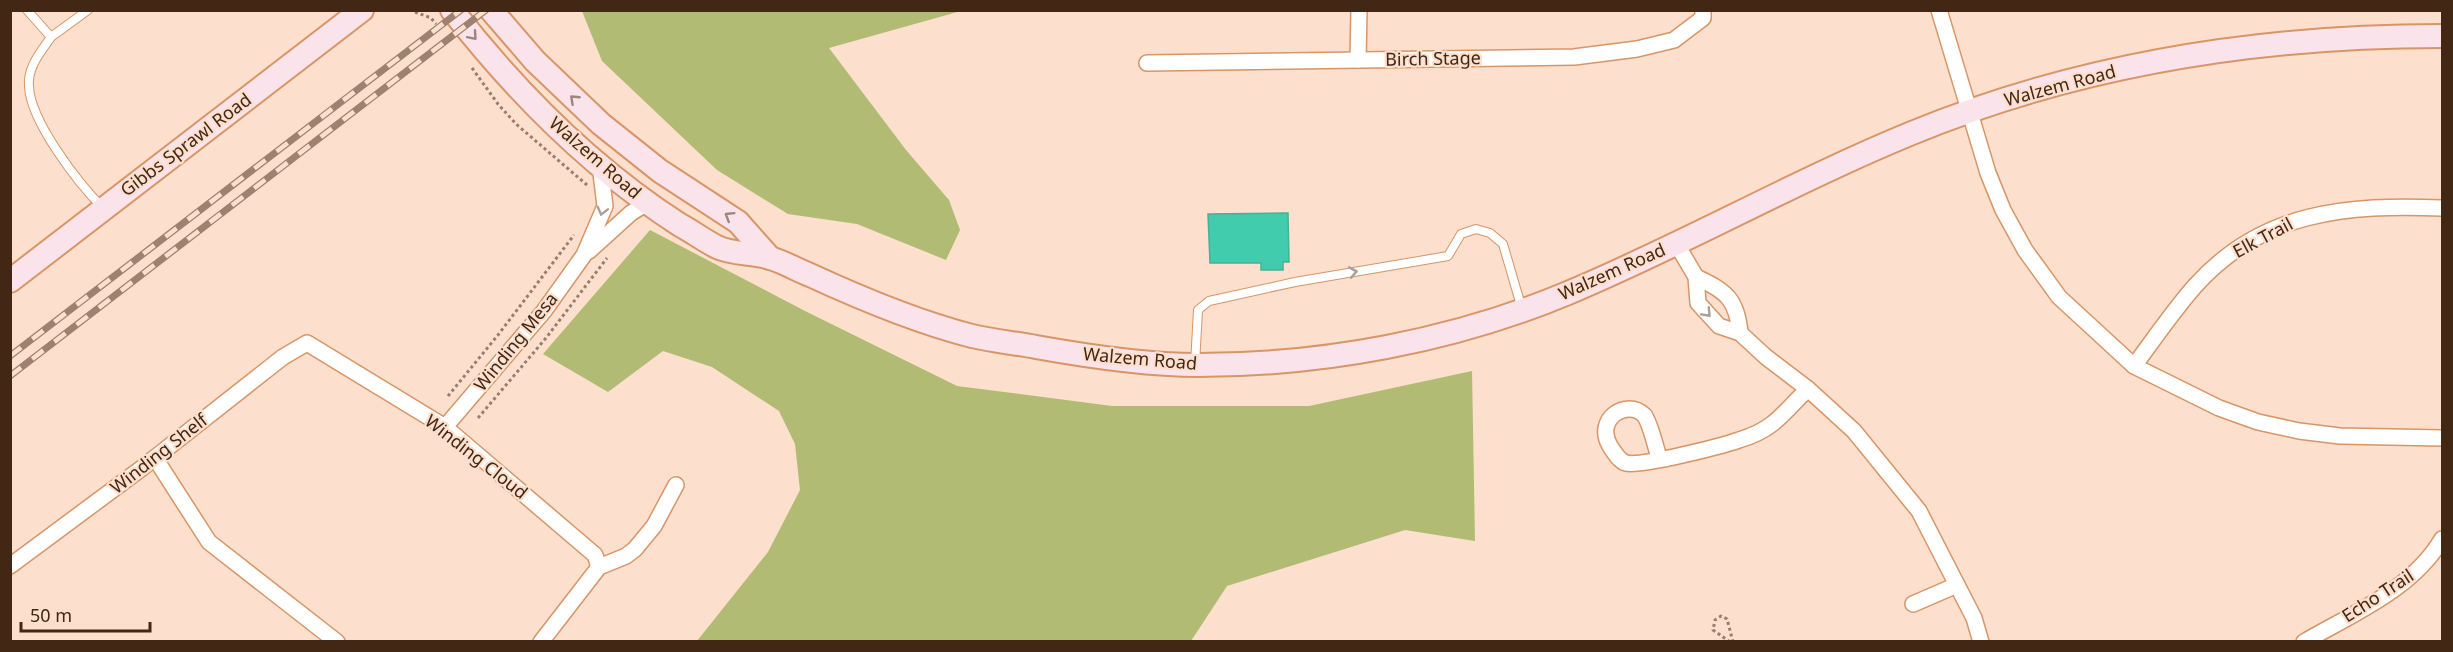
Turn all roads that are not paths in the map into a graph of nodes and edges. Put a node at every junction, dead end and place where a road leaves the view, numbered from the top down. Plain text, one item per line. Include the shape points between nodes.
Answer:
1 (27, 10) edge
2 (88, 10) edge
3 (491, 10) edge
4 (1359, 10) edge
5 (1703, 10) edge
6 (1939, 10) edge
7 (362, 11) edge
8 (446, 19) edge
9 (2442, 36) edge
10 (51, 37) junction
11 (1358, 60) junction
12 (1147, 63) dead end
13 (1970, 112) junction
14 (600, 165) junction
15 (647, 203) junction
16 (2442, 208) edge
17 (104, 209) junction
18 (1677, 243) junction
19 (584, 255) junction
20 (770, 258) junction
21 (1696, 277) junction
22 (10, 281) edge
23 (1522, 309) junction
24 (1740, 333) junction
25 (307, 343) joint
26 (1195, 365) junction
27 (2134, 366) junction
28 (1808, 389) junction
29 (445, 428) junction
30 (2442, 438) edge
31 (154, 458) junction
32 (1659, 458) dead end
33 (676, 485) dead end
34 (2442, 539) edge
35 (10, 566) edge
36 (599, 567) junction
37 (1957, 585) junction
38 (1913, 604) dead end
39 (337, 642) edge
40 (541, 642) edge
41 (1981, 642) edge
42 (2304, 642) edge

1 - 10 lane
2 - 10 lane
20 -> 3 main road, Walzem Road via 738,222 660,171 593,117 535,61
4 - 11 street
5 - 11 street, Birch Stage via 1703,18 1674,40 1637,49 1574,57
6 - 13 street
7 - 17 main road, Gibbs Sprawl Road
8 -> 14 main road, Walzem Road
9 - 13 main road, Walzem Road via 2324,39 2192,55 2098,74
10 - 17 lane via 32,65 28,86 34,110 44,131
11 - 12 street, Birch Stage
13 - 18 main road, Walzem Road via 1819,174
13 - 27 street via 1999,201 2025,250 2059,297
14 - 15 main road, Walzem Road
14 -> 19 street, Winding Mesa via 605,206
15 - 19 street, Winding Mesa
15 - 20 main road, Walzem Road via 723,250
16 - 27 street, Elk Trail via 2323,212 2256,237 2217,264 2196,285
17 - 22 main road, Gibbs Sprawl Road
18 - 21 street
18 - 23 main road, Walzem Road via 1565,294
19 - 29 street, Winding Mesa via 544,311
20 - 26 main road, Walzem Road via 882,306 972,336 1082,355
21 - 24 street via 1719,288 1738,311
21 -> 24 street via 1698,303 1719,326
23 - 26 main road, Walzem Road via 1474,326 1381,348 1290,361
26 -> 23 lane via 1198,310 1209,301 1448,255 1461,234 1476,228 1503,244
24 - 28 street
25 - 29 street, Winding Cloud
25 - 31 street, Winding Shelf via 283,357
27 - 30 street via 2219,408 2268,424 2340,436
28 - 32 street via 1771,425 1741,440
28 - 37 street via 1854,431 1919,511
29 - 36 street, Winding Cloud via 595,555
31 - 35 street, Winding Shelf
31 - 39 street via 209,542
33 - 36 street via 654,526 636,549
34 - 42 street, Echo Trail via 2414,574
36 - 40 street
37 - 38 street
37 - 41 street

